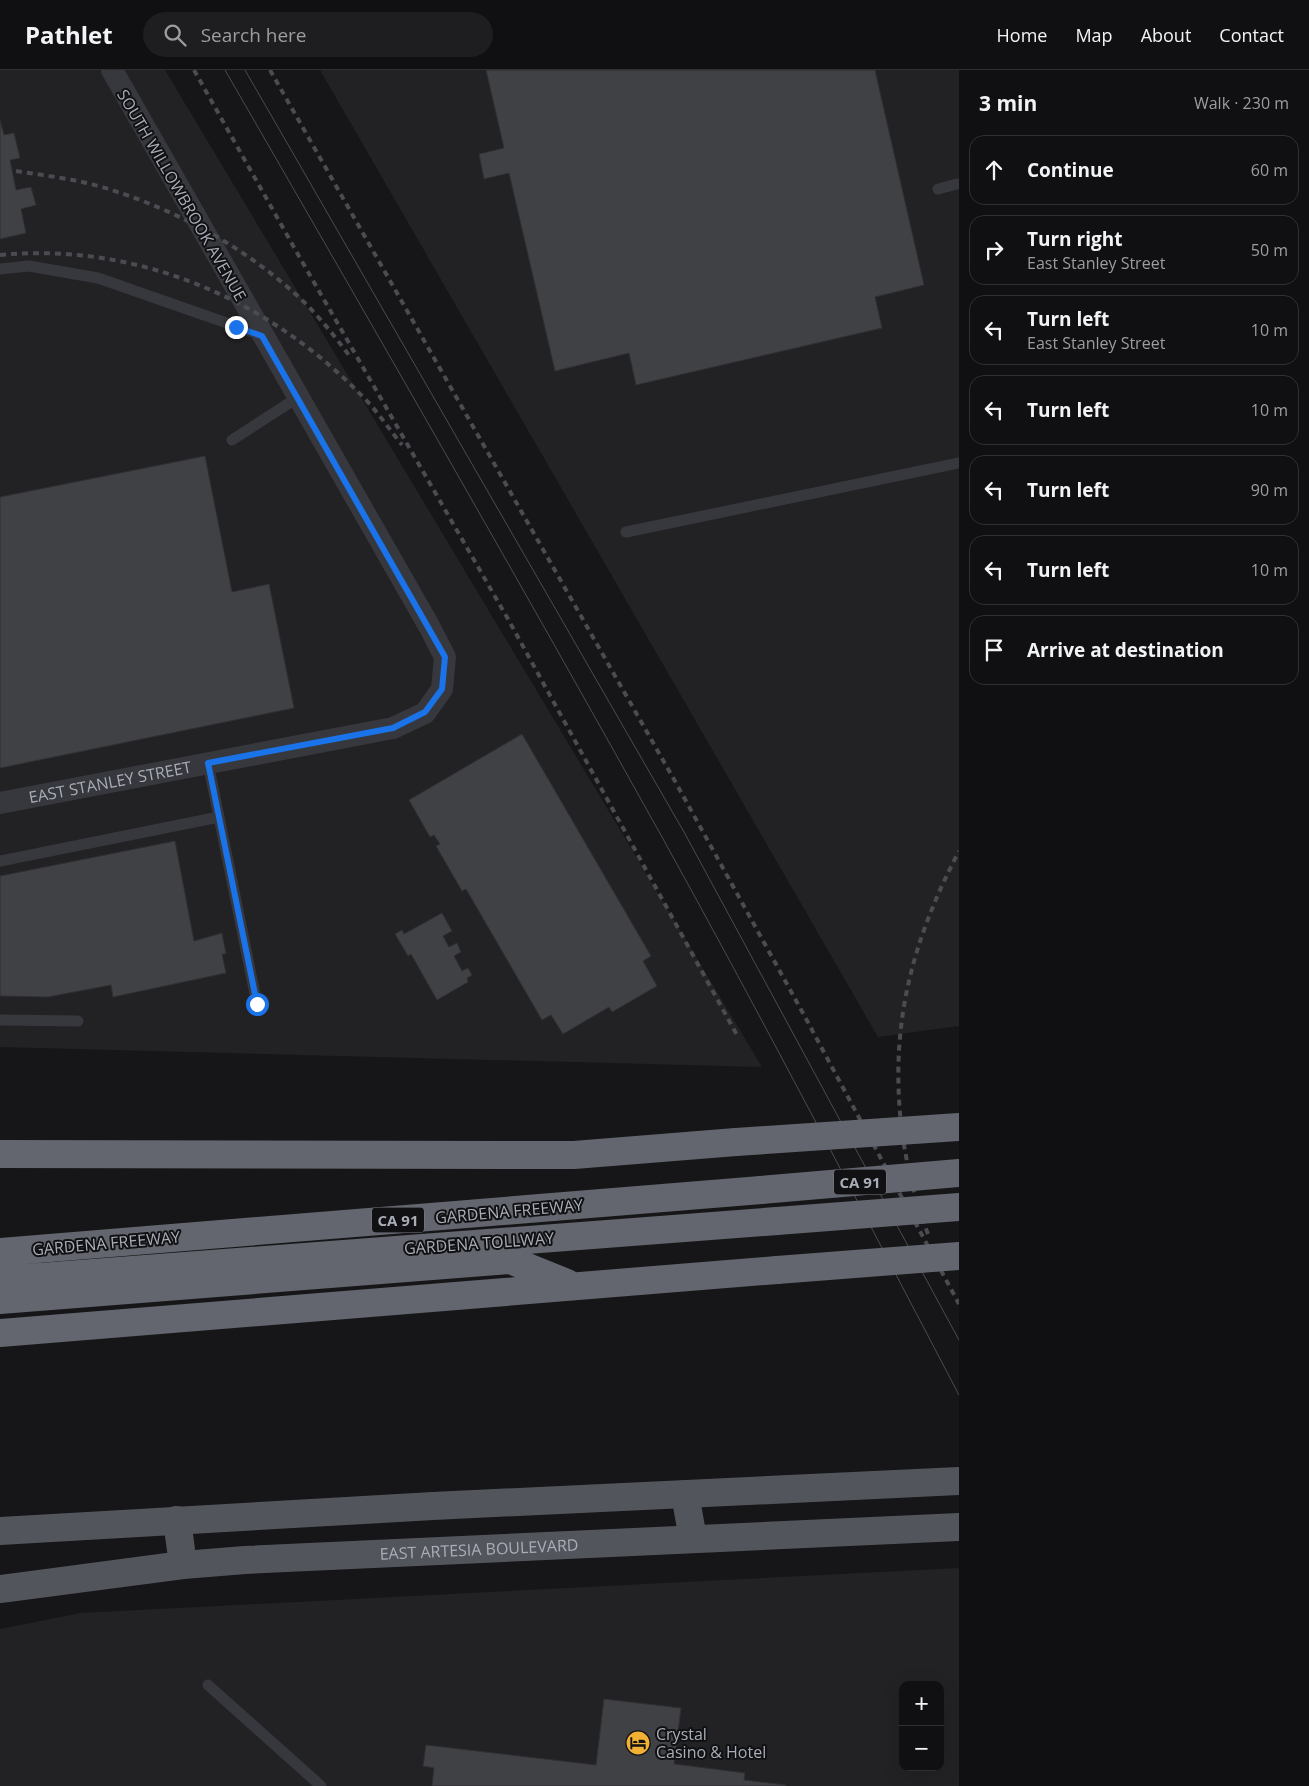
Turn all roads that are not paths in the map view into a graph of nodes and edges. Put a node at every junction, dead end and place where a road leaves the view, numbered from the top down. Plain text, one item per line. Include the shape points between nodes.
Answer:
1 (112, 70) edge
2 (958, 187) edge
3 (938, 189) dead end
4 (0, 270) edge
5 (262, 336) junction
6 (297, 398) junction
7 (232, 440) dead end
8 (959, 463) edge
9 (626, 532) dead end
10 (442, 689) joint
11 (208, 763) junction
12 (0, 803) edge
13 (219, 817) junction
14 (0, 862) edge
15 (257, 1004) dead end
16 (0, 1020) edge
17 (78, 1021) dead end
18 (959, 1127) edge
19 (0, 1154) edge
20 (959, 1173) edge
21 (959, 1207) edge
22 (0, 1252) edge
23 (959, 1256) edge
24 (0, 1280) edge
25 (574, 1286) junction
26 (0, 1300) edge
27 (0, 1333) edge
28 (959, 1481) edge
29 (685, 1494) junction
30 (177, 1520) junction
31 (953, 1527) edge
32 (0, 1531) edge
33 (693, 1539) junction
34 (183, 1565) junction
35 (0, 1589) edge
36 (208, 1685) dead end
37 (321, 1786) edge

1 - 5 street, SOUTH WILLOWBROOK AVENUE
2 - 3 lane
4 - 5 lane via 29,266 98,278
5 - 6 street, SOUTH WILLOWBROOK AVENUE
6 - 7 lane
6 - 10 street, SOUTH WILLOWBROOK AVENUE via 445,657
8 - 9 lane
10 - 11 street, EAST STANLEY STREET via 425,712 393,728
11 - 12 street, EAST STANLEY STREET
11 - 13 lane
13 - 14 lane
13 - 15 lane
16 - 17 lane
18 - 19 highway, bridge via 574,1155
20 - 22 highway, GARDENA FREEWAY / CA 91, bridge
21 - 24 highway, GARDENA TOLLWAY, bridge
23 - 25 highway, bridge
25 - 26 highway, GARDENA TOLLWAY via 510,1260
25 - 27 highway
28 - 29 main road
29 - 30 main road
29 - 33 main road
30 - 32 main road
30 - 34 main road
31 - 33 main road, EAST ARTESIA BOULEVARD
33 - 34 main road, EAST ARTESIA BOULEVARD
34 - 35 main road, EAST ARTESIA BOULEVARD
36 - 37 lane

